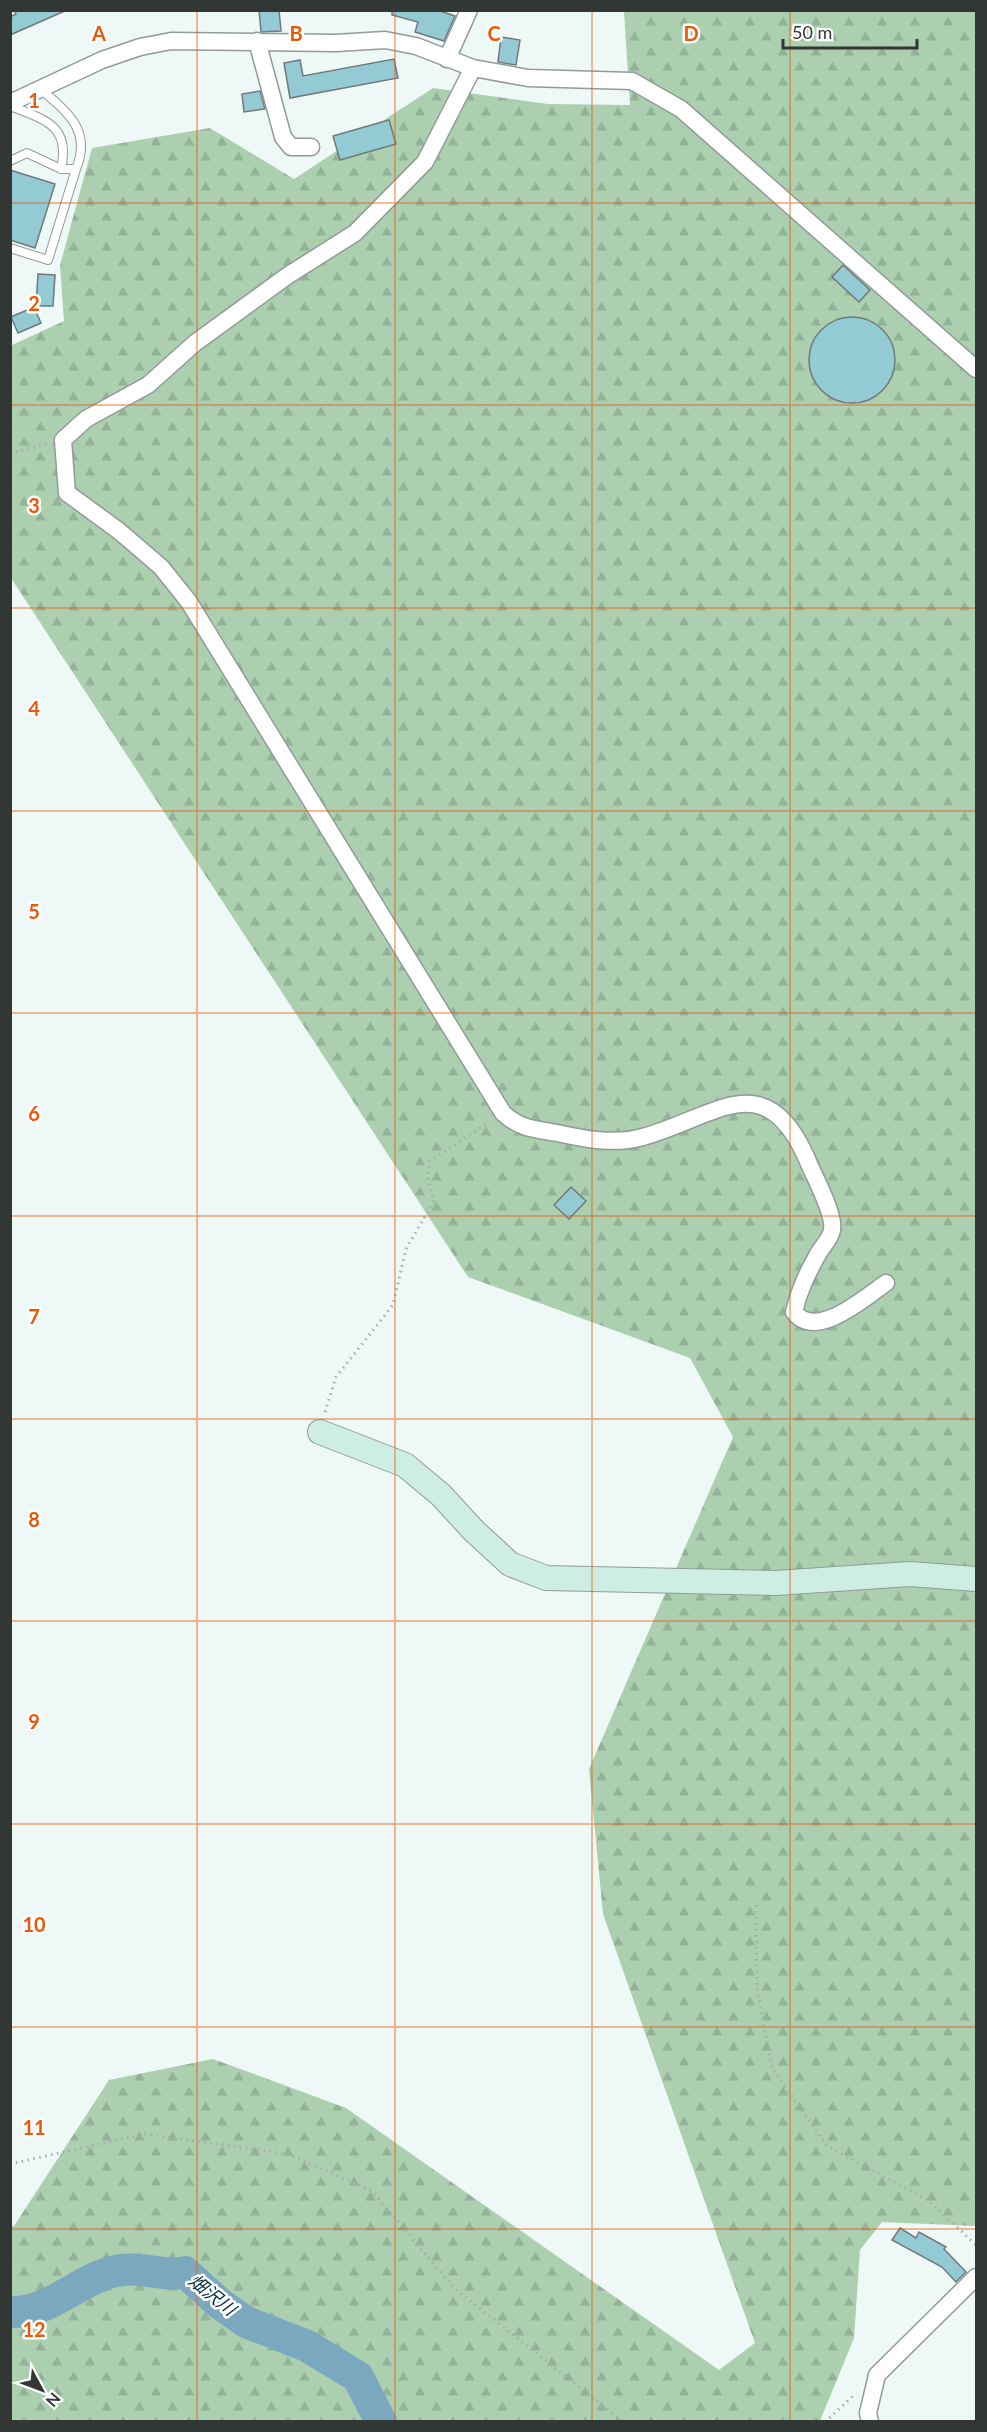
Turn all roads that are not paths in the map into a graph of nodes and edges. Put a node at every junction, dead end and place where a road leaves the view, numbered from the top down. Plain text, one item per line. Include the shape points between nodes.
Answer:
1 (469, 10) edge
2 (257, 41) junction
3 (447, 59) junction
4 (472, 68) junction
5 (40, 89) junction
6 (10, 104) edge
7 (311, 147) dead end
8 (10, 161) edge
9 (76, 169) junction
10 (61, 170) junction
11 (10, 248) edge
12 (976, 369) edge
13 (886, 1283) dead end
14 (320, 1432) road end
15 (976, 1579) edge
16 (976, 2277) edge
17 (870, 2421) edge

1 - 3 street
2 - 3 street via 385,40 416,46
2 - 5 street via 171,40 102,60
2 - 7 street via 283,137 291,147
3 - 4 street
4 - 12 street via 528,78 632,81 681,109
4 - 13 street via 425,162 355,233 287,276 195,343 148,386 86,419 63,440 67,493 161,567 189,602 503,1113 516,1125 594,1141 642,1138 697,1115 738,1104 769,1107 793,1129 830,1215 832,1230 799,1288 794,1312 809,1323 829,1321
5 - 6 street
5 - 9 lane via 61,106 83,137 83,153
6 - 10 lane via 61,134 65,151
8 - 10 lane via 27,153
9 - 10 lane
9 - 11 lane via 48,260
14 - 15 street via 405,1465 510,1564 546,1578 776,1583 910,1574
16 - 17 street via 877,2375 868,2413

